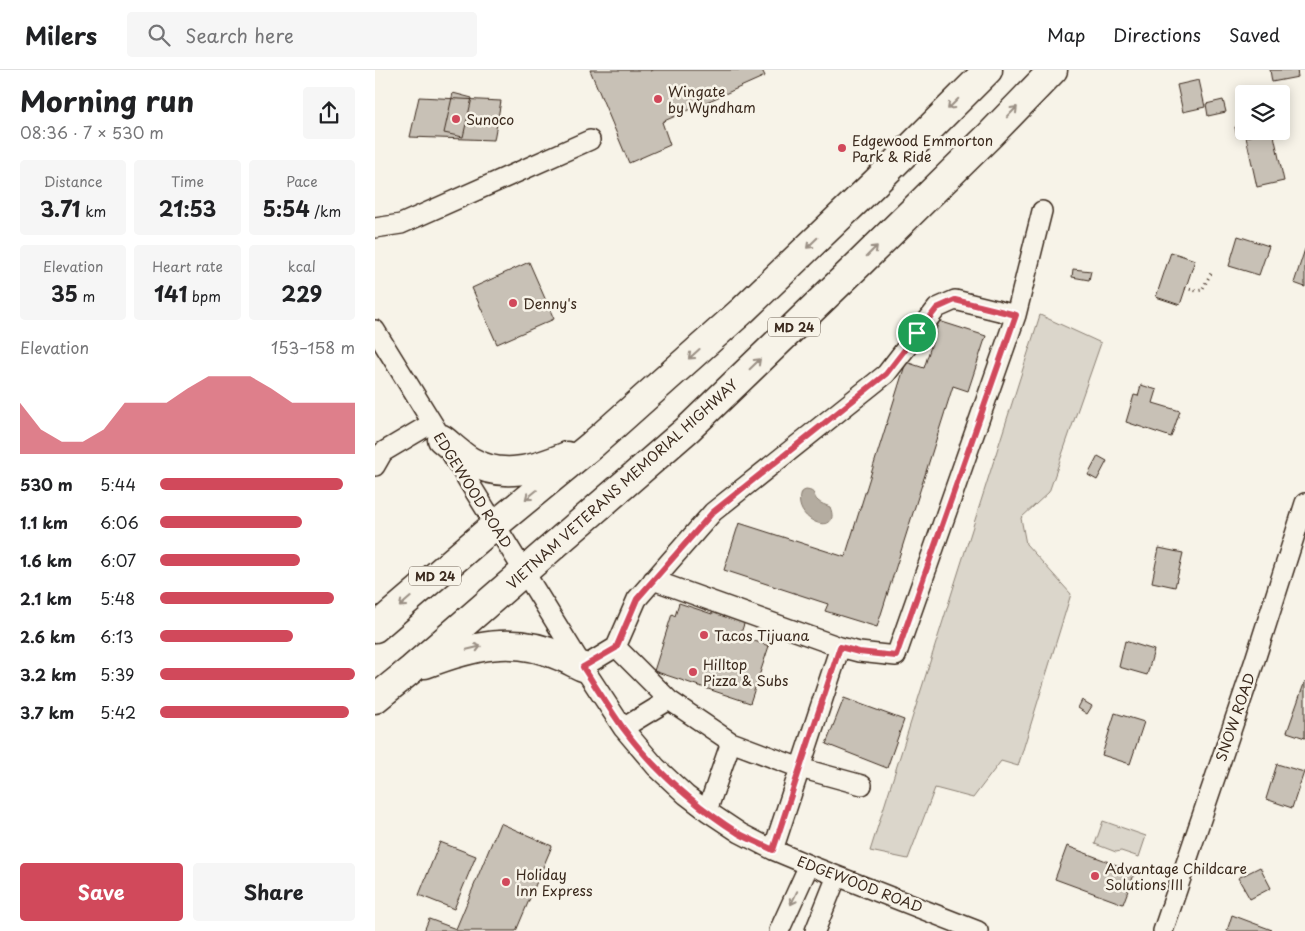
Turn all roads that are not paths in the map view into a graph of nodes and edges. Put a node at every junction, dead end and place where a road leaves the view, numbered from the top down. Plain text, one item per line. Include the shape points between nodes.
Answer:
1 (988, 70) edge
2 (1053, 70) edge
3 (589, 140) dead end
4 (1042, 211) dead end
5 (375, 228) edge
6 (1016, 315) junction
7 (375, 330) edge
8 (381, 356) edge
9 (437, 431) junction
10 (592, 445) junction
11 (378, 452) edge
12 (1305, 503) edge
13 (495, 525) junction
14 (524, 572) junction
15 (653, 580) junction
16 (375, 628) edge
17 (840, 647) junction
18 (616, 648) junction
19 (583, 667) junction
20 (411, 669) junction
21 (375, 699) edge
22 (669, 700) junction
23 (623, 728) junction
24 (731, 742) junction
25 (800, 768) junction
26 (862, 785) dead end
27 (707, 811) junction
28 (773, 850) junction
29 (809, 865) junction
30 (837, 876) junction
31 (779, 931) edge
32 (815, 931) edge
33 (979, 931) edge
34 (1163, 931) edge

1 -> 10 highway, MD 24 via 743,310
14 -> 2 highway, VIETNAM VETERANS MEMORIAL HIGHWAY / MD 24 via 687,429 860,264
3 - 5 street via 401,224
4 - 6 street
6 - 15 street via 955,300 937,308 886,374 713,512
6 - 17 street via 896,656
7 - 8 street, EDGEWOOD ROAD
8 - 9 street, EDGEWOOD ROAD
9 - 10 highway via 469,461 501,472 540,467
9 - 11 street
9 - 13 street, EDGEWOOD ROAD
10 -> 13 highway, MD 24
12 - 34 street, SNOW ROAD
13 - 14 street, EDGEWOOD ROAD
13 -> 16 highway, MD 24
14 - 19 street, EDGEWOOD ROAD
14 - 20 highway, VIETNAM VETERANS MEMORIAL HIGHWAY / MD 24
15 - 17 street
15 - 18 street via 637,599
17 - 25 street
18 - 19 street
18 - 22 street
20 -> 19 highway via 456,653 502,645 542,650
19 - 23 street, EDGEWOOD ROAD
20 - 21 highway, VIETNAM VETERANS MEMORIAL HIGHWAY / MD 24
22 - 23 street
22 - 24 street
23 - 27 street, EDGEWOOD ROAD via 656,767
24 - 25 street
24 - 27 street
25 - 26 street
25 - 28 street
27 - 28 street, EDGEWOOD ROAD via 739,833
28 - 29 street, EDGEWOOD ROAD
29 - 30 street, EDGEWOOD ROAD
29 -> 31 street
30 - 32 street
30 - 33 street, EDGEWOOD ROAD

